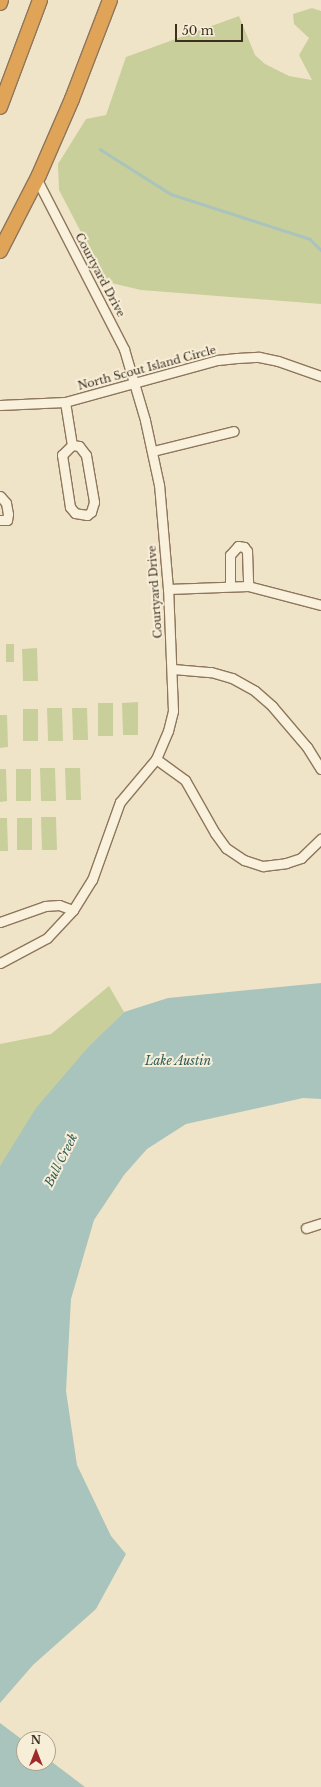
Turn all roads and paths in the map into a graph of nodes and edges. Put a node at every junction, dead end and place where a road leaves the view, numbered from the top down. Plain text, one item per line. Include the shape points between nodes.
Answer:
1 (1, 0) edge
2 (40, 0) edge
3 (110, 0) edge
4 (0, 3) edge
5 (0, 107) edge
6 (37, 180) junction
7 (0, 251) edge
8 (321, 376) edge
9 (135, 383) junction
10 (65, 402) junction
11 (0, 406) edge
12 (234, 431) dead end
13 (72, 445) junction
14 (153, 451) junction
15 (0, 496) edge
16 (0, 520) edge
17 (230, 585) junction
18 (248, 586) junction
19 (168, 589) junction
20 (321, 605) edge
21 (172, 669) junction
22 (156, 759) junction
23 (321, 768) edge
24 (321, 839) edge
25 (73, 910) junction
26 (0, 922) edge
27 (0, 963) edge
28 (321, 1223) edge
29 (306, 1228) dead end

1 - 4 highway
2 - 5 highway
3 - 6 highway
6 - 7 highway
6 - 9 street, Courtyard Drive via 110,318
8 - 9 street, North Scout Island Circle via 259,357 218,360
9 - 10 street, North Scout Island Circle
9 - 14 street, Courtyard Drive
10 - 11 street, North Scout Island Circle
10 - 13 street
12 - 14 street
13 - 13 street via 62,455 70,507 75,513 86,515 91,512 94,502 86,455 79,446
14 - 19 street, Courtyard Drive via 159,485
15 - 16 street via 6,503 8,514 7,520
17 - 18 street
17 - 18 street via 230,554 238,546 244,547 247,551
17 - 19 street
18 - 20 street
19 - 21 street, Courtyard Drive
21 - 22 street, Courtyard Drive via 173,711
21 - 23 street via 211,672 232,678 255,691 292,729
22 - 24 street via 185,780 215,834 226,848 244,860 264,866 286,864 301,858
22 - 25 street, Courtyard Drive via 120,802 92,880
25 - 26 street via 59,905 45,906
25 - 27 street, Courtyard Drive via 47,938
28 - 29 street

